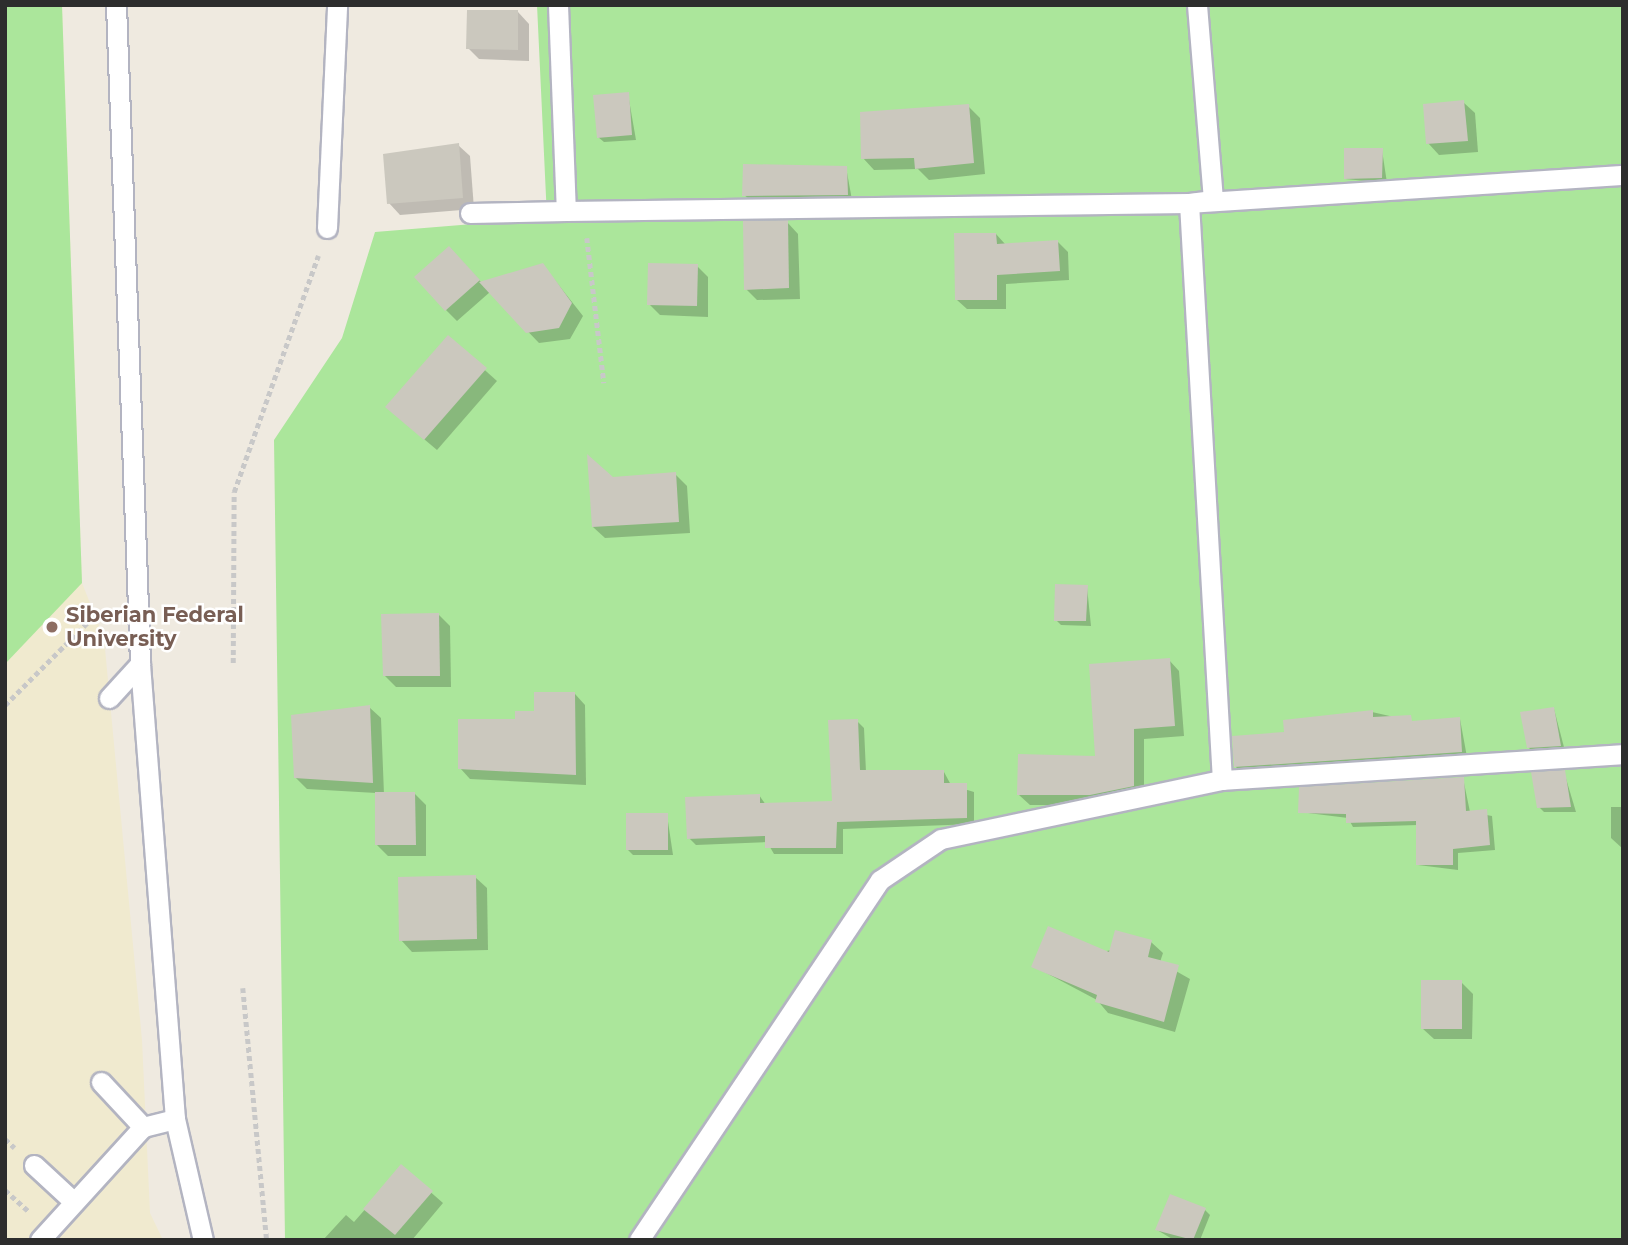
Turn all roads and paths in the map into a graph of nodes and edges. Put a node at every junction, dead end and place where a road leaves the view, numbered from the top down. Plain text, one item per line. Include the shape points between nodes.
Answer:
1 (116, 5) edge
2 (337, 5) edge
3 (558, 5) edge
4 (1197, 5) edge
5 (1623, 175) edge
6 (1213, 200) junction
7 (1189, 203) junction
8 (566, 211) junction
9 (470, 213) dead end
10 (327, 228) joint
11 (604, 383) dead end
12 (94, 616) dead end
13 (233, 663) dead end
14 (140, 664) junction
15 (109, 698) dead end
16 (5, 705) edge
17 (1623, 754) edge
18 (1222, 780) junction
19 (243, 988) dead end
20 (101, 1083) dead end
21 (175, 1119) junction
22 (143, 1127) junction
23 (34, 1165) dead end
24 (73, 1201) junction
25 (49, 1236) edge
26 (203, 1240) edge
27 (267, 1240) edge
28 (639, 1240) edge

1 - 14 lane
2 - 10 lane
3 - 8 lane
4 - 6 lane
5 - 6 lane
6 - 7 lane
7 - 8 lane
7 - 18 lane
8 - 9 lane
8 - 11 path via 585,219
10 - 13 path via 234,492
12 - 16 path
14 - 15 lane
14 - 21 lane
17 - 18 lane
18 - 28 lane via 941,839 880,880
19 - 27 path via 257,1188
20 - 22 lane
21 - 22 lane
21 - 26 lane
22 - 24 lane
23 - 24 lane
24 - 25 lane

